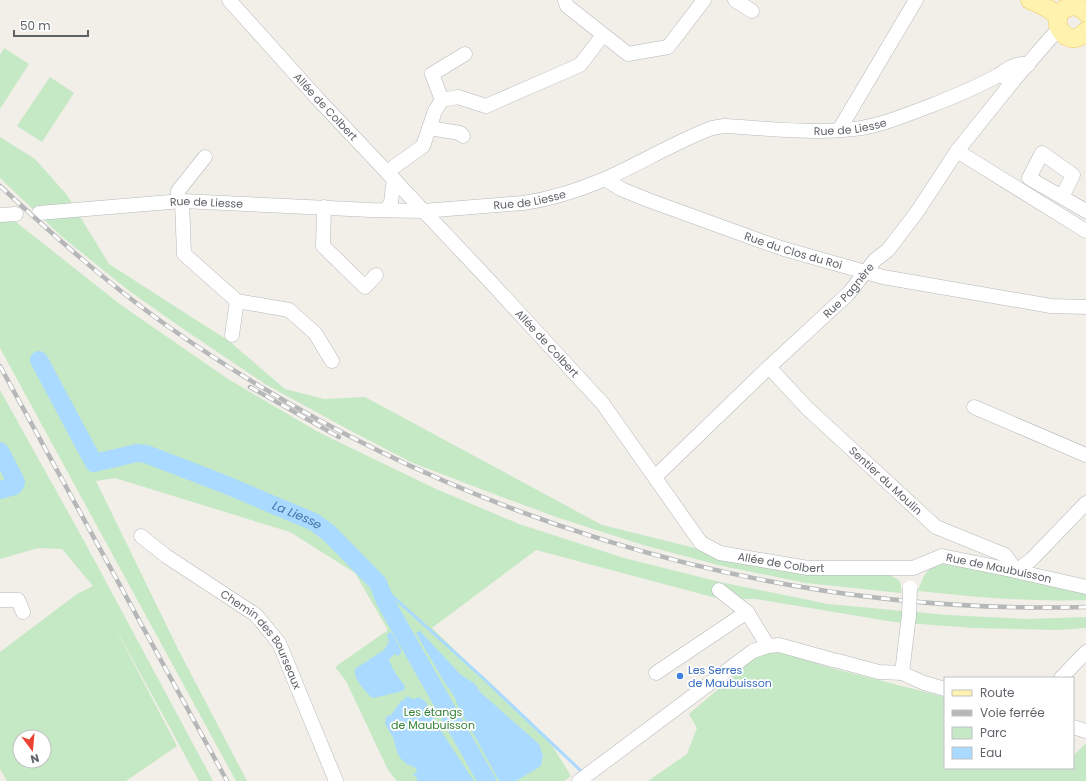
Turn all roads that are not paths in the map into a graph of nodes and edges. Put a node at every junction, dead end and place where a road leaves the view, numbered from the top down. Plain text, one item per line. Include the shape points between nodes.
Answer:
1 (228, 0) edge
2 (565, 0) edge
3 (704, 0) edge
4 (735, 0) edge
5 (916, 0) edge
6 (1030, 0) edge
7 (1050, 0) edge
8 (752, 11) dead end
9 (1073, 14) edge
10 (1085, 34) edge
11 (603, 35) junction
12 (466, 54) dead end
13 (1028, 65) junction
14 (997, 76) junction
15 (1014, 80) junction
16 (442, 100) junction
17 (429, 128) junction
18 (839, 130) junction
19 (463, 136) dead end
20 (957, 151) junction
21 (205, 157) dead end
22 (390, 175) junction
23 (605, 179) junction
24 (1062, 196) dead end
25 (180, 201) junction
26 (324, 207) junction
27 (387, 210) junction
28 (423, 211) junction
29 (1086, 211) edge
30 (39, 213) dead end
31 (16, 214) dead end
32 (0, 215) edge
33 (1086, 231) edge
34 (866, 272) junction
35 (376, 275) dead end
36 (237, 300) junction
37 (1086, 307) edge
38 (232, 336) dead end
39 (332, 361) dead end
40 (769, 367) junction
41 (974, 407) dead end
42 (1086, 455) edge
43 (655, 477) junction
44 (1086, 503) edge
45 (141, 536) dead end
46 (913, 568) junction
47 (1016, 571) junction
48 (1086, 587) edge
49 (719, 590) dead end
50 (0, 600) edge
51 (23, 612) dead end
52 (747, 612) junction
53 (768, 646) junction
54 (1086, 652) edge
55 (656, 673) dead end
56 (902, 673) junction
57 (1062, 677) edge
58 (944, 689) edge
59 (1074, 727) edge
60 (1086, 731) edge
61 (336, 781) edge
62 (579, 781) edge

1 - 22 street, Allée de Colbert
2 - 11 street via 567,6
3 - 11 street via 668,48 628,54
4 - 8 street
5 - 18 street
6 - 9 main road via 1052,11 1056,16
7 - 9 main road
9 - 10 main road via 1069,38
9 - 13 street
11 - 16 street via 580,65 486,106 458,97
12 - 16 street via 432,74
13 - 14 street, Rue de Liesse via 1020,64
13 - 15 street
14 - 15 street
14 - 18 street, Rue de Liesse via 952,97 886,122
15 - 20 street, Rue Pagnère
16 - 17 street
17 - 19 street via 460,133
17 - 22 street via 423,146
18 - 23 street, Rue de Liesse via 724,126 712,128
20 - 33 street
20 - 34 street, Rue Pagnère via 917,212 888,250 875,260
21 - 25 street via 178,191
22 - 27 street via 391,202
22 - 28 street, Allée de Colbert
23 - 28 street, Rue de Liesse via 537,201
23 - 34 street, Rue du Clos du Roi via 648,200 761,241
24 - 29 street
25 - 26 street, Rue de Liesse
25 - 30 street, Rue de Liesse
25 - 36 street via 184,254
26 - 27 street, Rue de Liesse
26 - 35 street via 323,246 365,287
27 - 28 street, Rue de Liesse
28 - 43 street, Allée de Colbert via 603,404
31 - 32 street
34 - 37 street, Rue du Clos du Roi via 1052,306
34 - 40 street, Rue Pagnère via 848,294
36 - 38 street
36 - 39 street via 289,310 315,333
40 - 43 street, Rue Pagnère
40 - 47 street, Sentier du Moulin via 812,412 936,527 1005,555
41 - 42 street
43 - 46 street, Allée de Colbert via 701,543 720,553 808,568
44 - 47 street via 1031,560
45 - 61 street, Chemin des Bourseaux via 166,556 256,615 279,644
46 - 47 street, Rue de Maubuisson via 942,556
46 - 56 street, bridge
47 - 48 street, Rue de Maubuisson
49 - 52 street
50 - 51 street via 18,600
52 - 53 street
52 - 55 street
53 - 56 street via 779,645 879,672
53 - 62 street via 753,651
54 - 57 street
56 - 58 street
59 - 60 street

